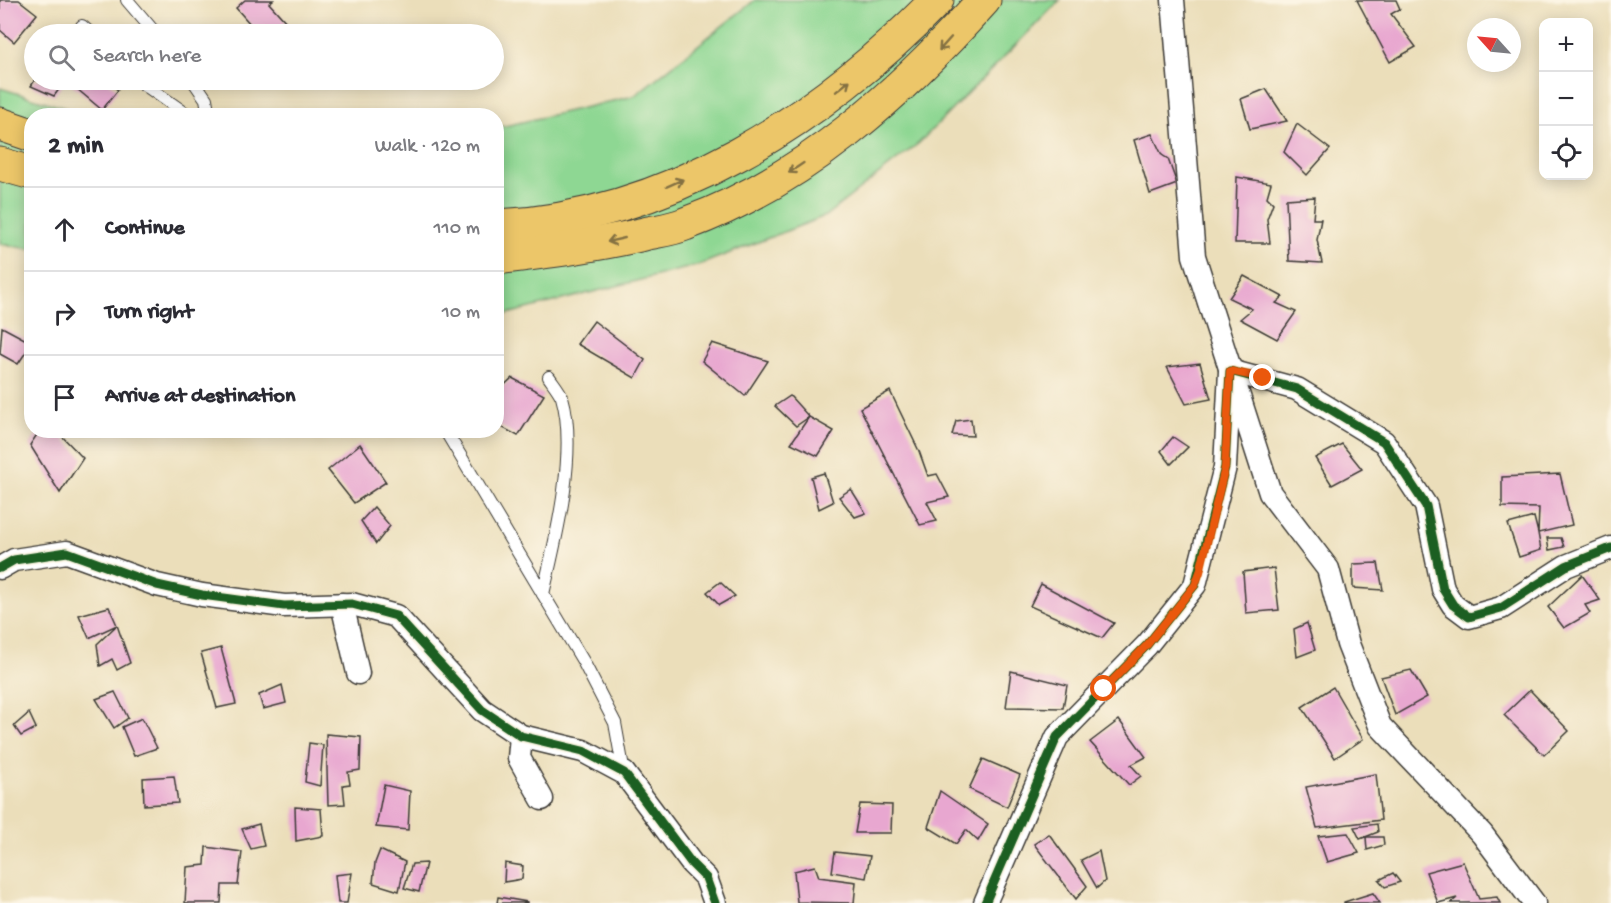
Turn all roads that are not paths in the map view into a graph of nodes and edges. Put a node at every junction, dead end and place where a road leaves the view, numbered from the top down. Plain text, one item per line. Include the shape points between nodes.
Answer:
1 (127, 0) edge
2 (938, 0) edge
3 (984, 0) edge
4 (1173, 0) edge
5 (147, 24) edge
6 (152, 90) edge
7 (200, 90) edge
8 (178, 108) edge
9 (208, 108) edge
10 (0, 124) edge
11 (24, 132) edge
12 (0, 164) edge
13 (24, 171) edge
14 (504, 225) edge
15 (504, 257) edge
16 (1230, 371) junction
17 (549, 377) dead end
18 (450, 438) edge
19 (1611, 548) edge
20 (0, 568) edge
21 (543, 594) junction
22 (342, 604) junction
23 (358, 673) dead end
24 (521, 736) junction
25 (624, 773) junction
26 (542, 799) dead end
27 (715, 903) edge
28 (985, 903) edge
29 (1534, 903) edge

1 - 5 lane
14 -> 2 highway via 601,209 669,186 745,151 825,100 896,42
3 -> 15 highway via 940,50 861,123 771,184 684,225 584,248
4 - 16 street via 1194,256
6 - 8 lane
7 - 9 lane
10 - 11 highway
12 - 13 highway
16 - 19 street via 1297,388 1384,442 1426,506 1443,589 1453,605 1469,617 1501,608 1566,566
16 - 28 street via 1225,467 1195,585 1147,645 1056,737
16 - 29 street via 1270,492 1328,569 1348,644 1380,726 1482,834
17 - 21 lane via 561,396 568,455
18 - 21 lane
20 - 22 street via 14,560 67,552 157,585 228,600 284,606
21 - 25 lane via 615,723
22 - 23 street
22 - 24 street via 352,603 396,616 482,710
24 - 25 street via 583,751
24 - 26 street via 519,758
25 - 27 street via 706,878

